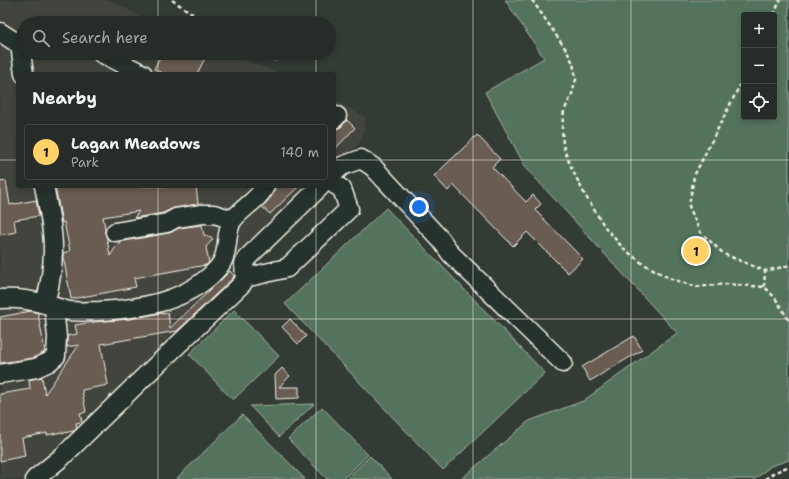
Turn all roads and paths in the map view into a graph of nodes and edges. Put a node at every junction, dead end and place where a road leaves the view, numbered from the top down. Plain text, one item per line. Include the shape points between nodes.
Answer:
1 (172, 0) edge
2 (532, 0) edge
3 (780, 0) edge
4 (775, 12) edge
5 (196, 16) edge
6 (0, 32) edge
7 (16, 42) edge
8 (22, 60) edge
9 (115, 60) edge
10 (24, 72) edge
11 (139, 72) edge
12 (741, 83) edge
13 (336, 171) edge
14 (336, 185) edge
15 (44, 188) edge
16 (264, 188) edge
17 (319, 188) edge
18 (232, 221) junction
19 (115, 232) dead end
20 (789, 265) edge
21 (765, 272) junction
22 (245, 278) junction
23 (764, 287) junction
24 (0, 299) edge
25 (49, 305) junction
26 (789, 321) edge
27 (563, 363) dead end
28 (0, 374) edge
29 (789, 466) edge
30 (35, 479) edge
31 (765, 479) edge

1 - 5 path
2 - 23 path via 565,48 572,63 576,79 564,111 563,145 585,195 605,226 624,248 642,263 669,278 696,287 726,284
3 - 4 path
6 - 7 lane
8 - 10 lane
9 - 11 lane
12 - 21 path via 694,176 689,206 700,232 724,254
13 - 27 lane via 342,166 361,159 374,167 451,254
14 - 22 lane via 342,189 349,209 287,268
15 - 25 lane via 53,247 52,272 47,294
16 - 18 lane
17 - 22 lane via 247,258 244,264
18 - 19 lane via 208,213
18 - 25 lane via 222,263 206,279 181,295 153,304 120,310 80,312
20 - 21 path
21 - 23 path
22 - 30 lane via 242,284 62,457
23 - 26 path
24 - 25 lane
25 - 28 lane via 57,337 56,356 36,368
29 - 31 path

